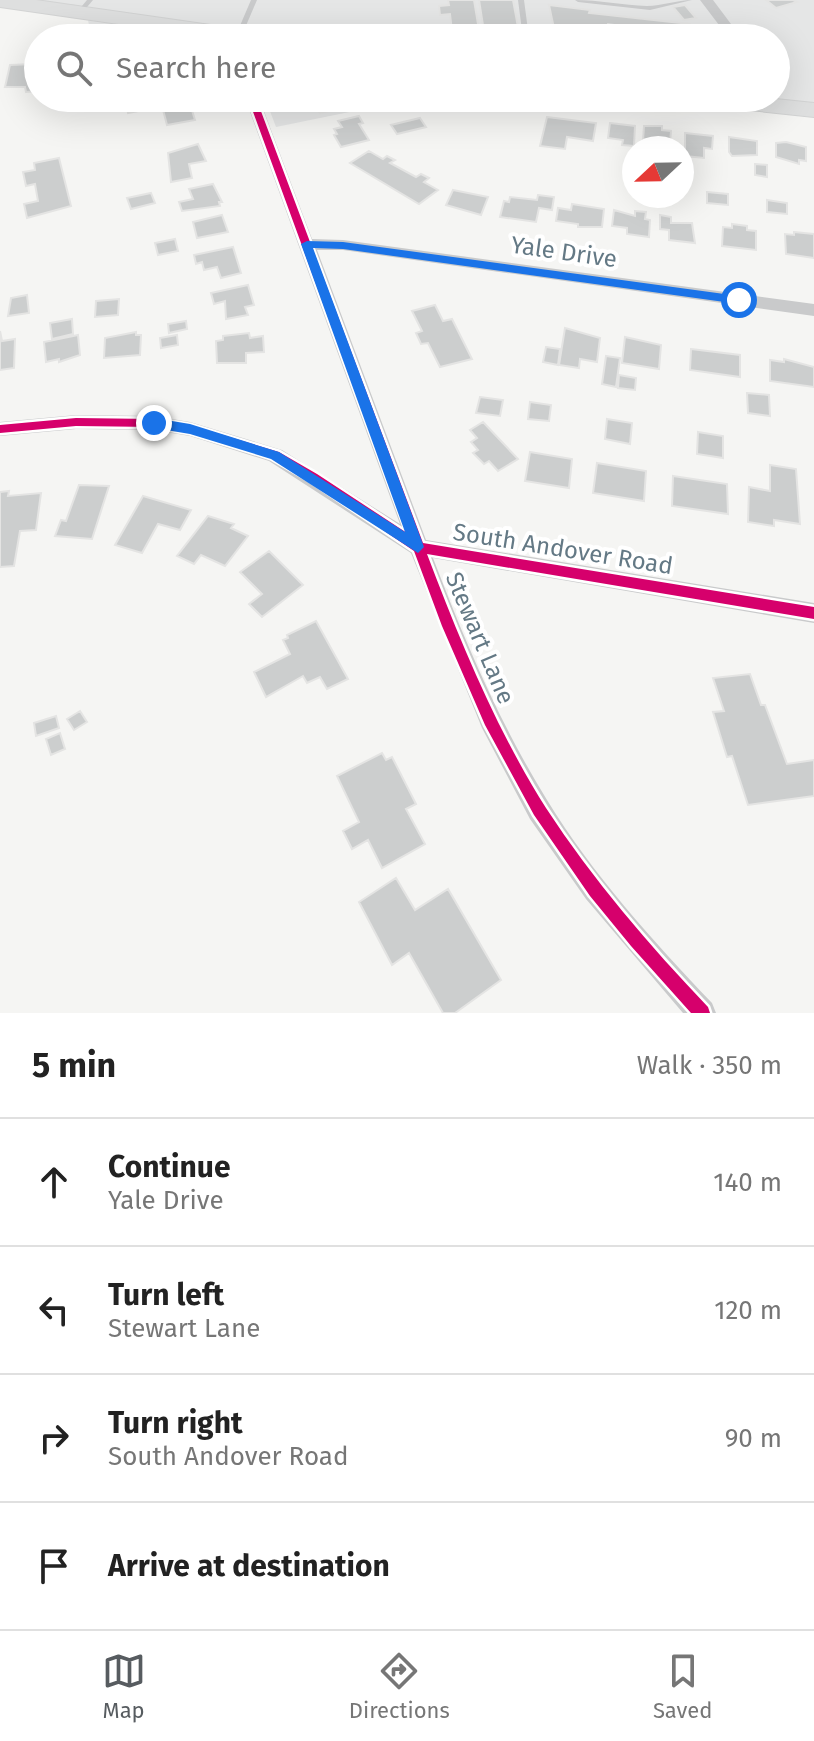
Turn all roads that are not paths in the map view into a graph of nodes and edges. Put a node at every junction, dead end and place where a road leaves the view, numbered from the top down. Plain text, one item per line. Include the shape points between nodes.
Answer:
1 (254, 0) edge
2 (521, 0) edge
3 (578, 0) edge
4 (610, 0) edge
5 (689, 0) edge
6 (706, 0) edge
7 (0, 1) edge
8 (599, 2) junction
9 (85, 6) edge
10 (178, 24) edge
11 (249, 24) edge
12 (524, 24) edge
13 (725, 24) edge
14 (790, 107) edge
15 (814, 110) edge
16 (257, 112) edge
17 (307, 244) junction
18 (814, 310) edge
19 (0, 429) edge
20 (418, 547) junction
21 (814, 613) edge
22 (702, 1013) edge

1 - 11 lane
2 - 12 lane
3 - 8 lane
4 - 8 lane
5 - 8 lane via 650,8
6 - 13 street
7 - 9 main road
9 - 10 main road
14 - 15 main road
16 - 17 street, Stewart Lane
17 - 18 street, Yale Drive
17 - 20 street, Stewart Lane
19 - 20 street, South Andover Road via 76,422 190,429 275,455
20 - 21 street, South Andover Road
20 - 22 street, Stewart Lane via 503,748 540,811 650,958

